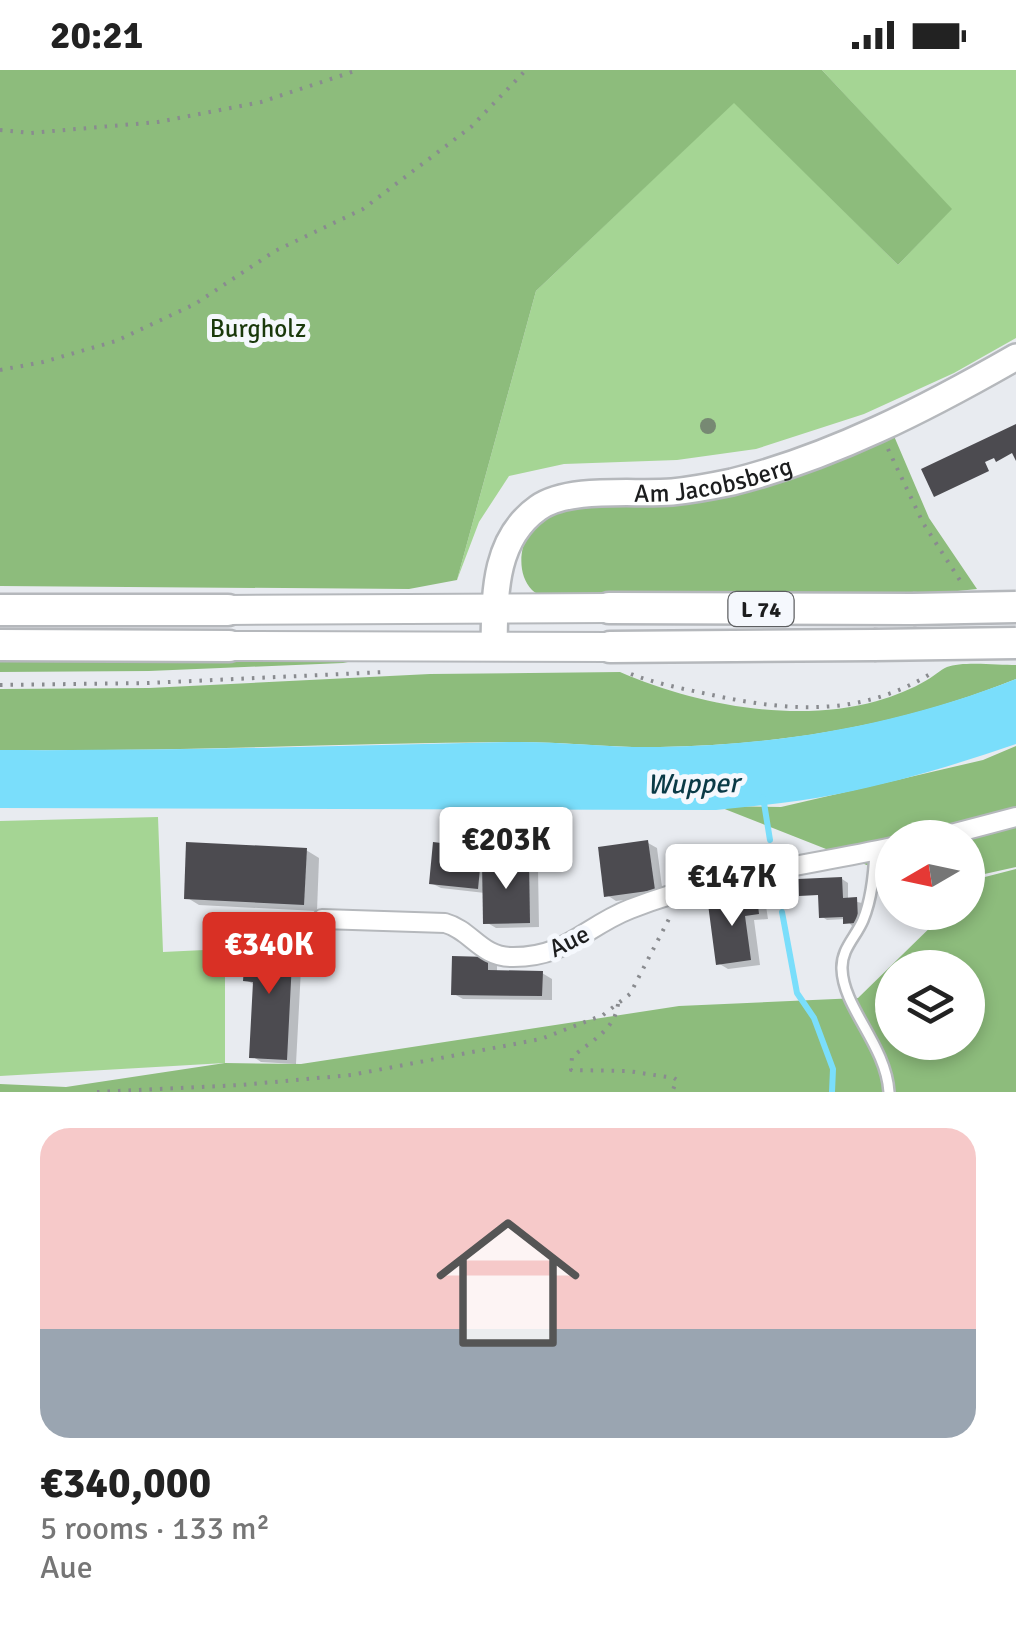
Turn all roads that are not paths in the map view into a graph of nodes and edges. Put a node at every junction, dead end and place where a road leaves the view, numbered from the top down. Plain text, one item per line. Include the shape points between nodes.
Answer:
1 (1016, 357) edge
2 (1016, 607) edge
3 (495, 608) junction
4 (610, 608) joint
5 (0, 610) edge
6 (228, 610) joint
7 (1016, 643) edge
8 (0, 646) edge
9 (229, 646) joint
10 (494, 646) junction
11 (616, 659) joint
12 (1016, 818) edge
13 (985, 826) edge
14 (875, 851) edge
15 (875, 878) edge
16 (322, 919) dead end
17 (889, 1092) edge

1 - 3 main road, Am Jacobsberg via 879,428 771,471 674,492 551,500 510,540
2 - 4 highway, L 74, bridge
3 - 4 main road, L 74
3 - 6 main road, L 74
3 - 10 main road, Am Jacobsberg
5 - 6 highway, L 74
7 - 11 highway, L 74, bridge
8 - 9 highway, L 74
9 - 10 main road, L 74
10 - 11 main road, L 74
12 - 13 street
14 - 16 street, Aue via 772,870 628,910 557,951 528,957 496,956 444,922
15 - 17 lane via 842,966

